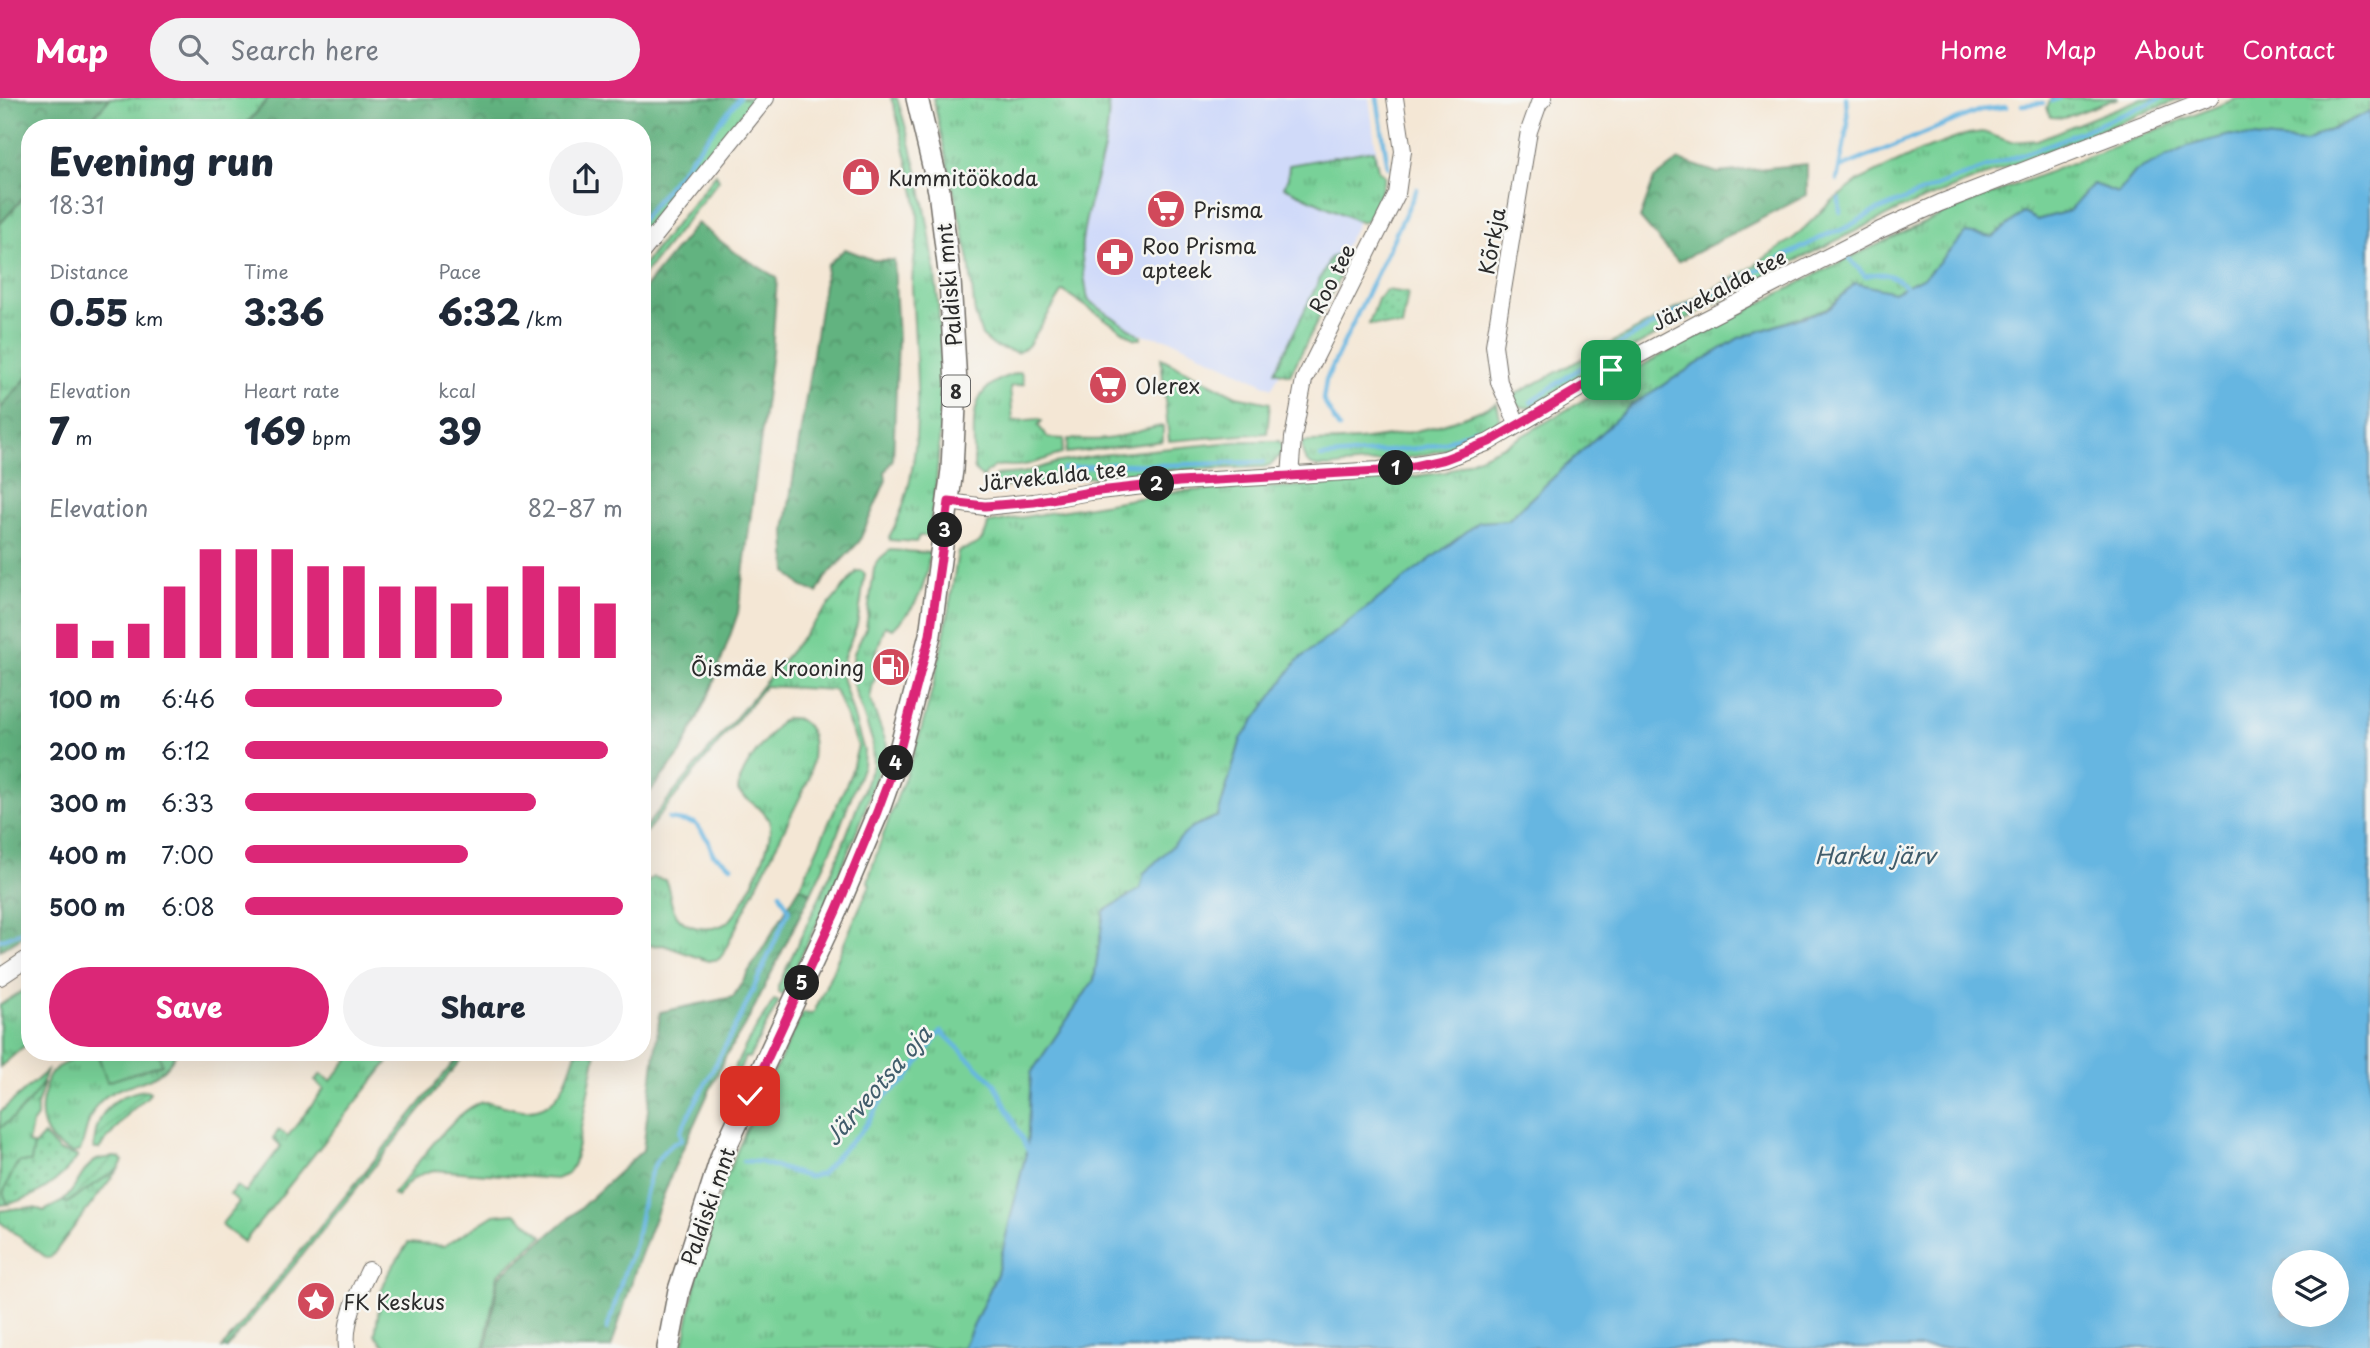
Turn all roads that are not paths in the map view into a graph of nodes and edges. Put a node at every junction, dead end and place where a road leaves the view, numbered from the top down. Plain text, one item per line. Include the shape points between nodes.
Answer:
1 (766, 98) edge
2 (917, 98) edge
3 (1395, 98) edge
4 (1544, 98) edge
5 (2210, 98) edge
6 (651, 241) edge
7 (1518, 425) junction
8 (1290, 477) junction
9 (949, 502) junction
10 (21, 963) edge
11 (0, 977) edge
12 (369, 1270) dead end
13 (347, 1348) edge
14 (668, 1348) edge

1 - 6 street
2 - 9 main road, Paldiski mnt / 8 via 939,191 950,280 956,384
3 - 8 street, Roo tee via 1403,151 1396,194 1304,380
4 - 7 street, Kõrkja via 1529,131 1494,345 1499,382
5 - 7 street, Järvekalda tee via 1880,230 1680,332
7 - 8 street, Järvekalda tee via 1468,451 1414,466
8 - 9 street, Järvekalda tee via 1179,482 985,506
9 - 14 main road, Paldiski mnt / 8 via 930,635 899,753 836,911 722,1155 679,1290
10 - 11 street
12 - 13 street via 351,1308

